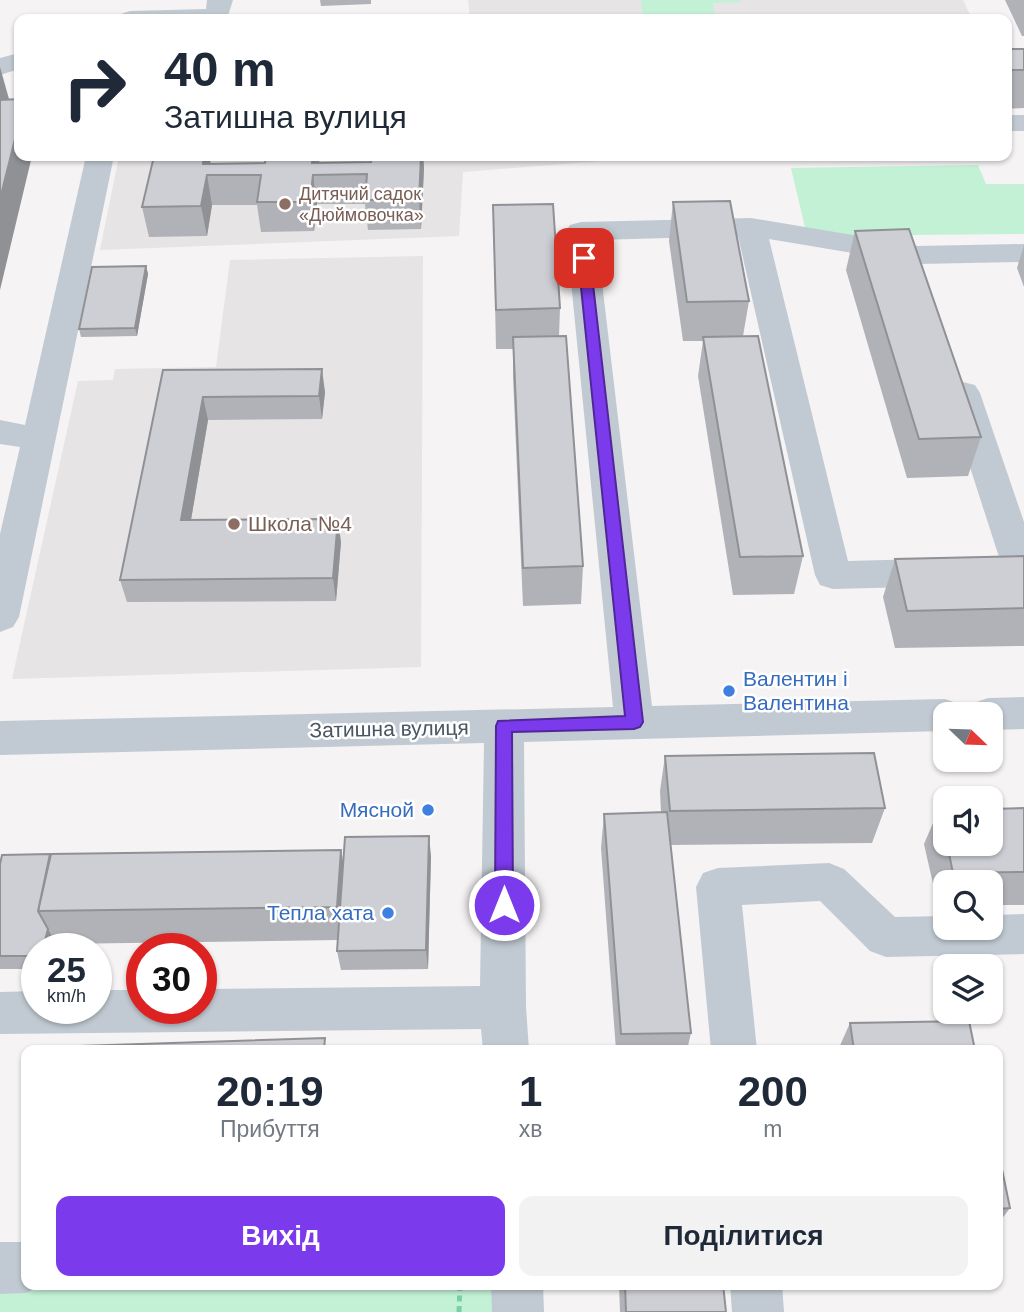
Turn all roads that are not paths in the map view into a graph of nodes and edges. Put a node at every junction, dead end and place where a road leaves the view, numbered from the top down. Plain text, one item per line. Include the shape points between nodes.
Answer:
1 (99, 161) edge
2 (751, 227) junction
3 (1024, 253) edge
4 (952, 360) edge
5 (0, 432) edge
6 (39, 439) junction
7 (1023, 570) edge
8 (0, 617) edge
9 (1024, 713) edge
10 (1003, 714) edge
11 (933, 715) edge
12 (634, 722) junction
13 (504, 726) junction
14 (0, 738) edge
15 (1024, 934) edge
16 (0, 1013) edge
17 (505, 1029) edge
18 (734, 1045) edge
19 (21, 1267) edge
20 (0, 1268) edge
21 (517, 1290) edge
22 (756, 1290) edge
23 (518, 1312) edge
24 (758, 1312) edge

1 - 6 street
2 - 3 street via 922,268
2 - 7 street via 833,575
2 - 12 street via 581,231
4 - 7 street
5 - 6 street
6 - 8 street
9 - 10 street
11 - 12 street, Затишна вулиця
12 - 13 street, Затишна вулиця
13 - 14 street, Затишна вулиця
13 - 17 street
15 - 18 street via 887,937 829,882 718,887
16 - 17 street
19 - 20 street
21 - 23 street
22 - 24 street

